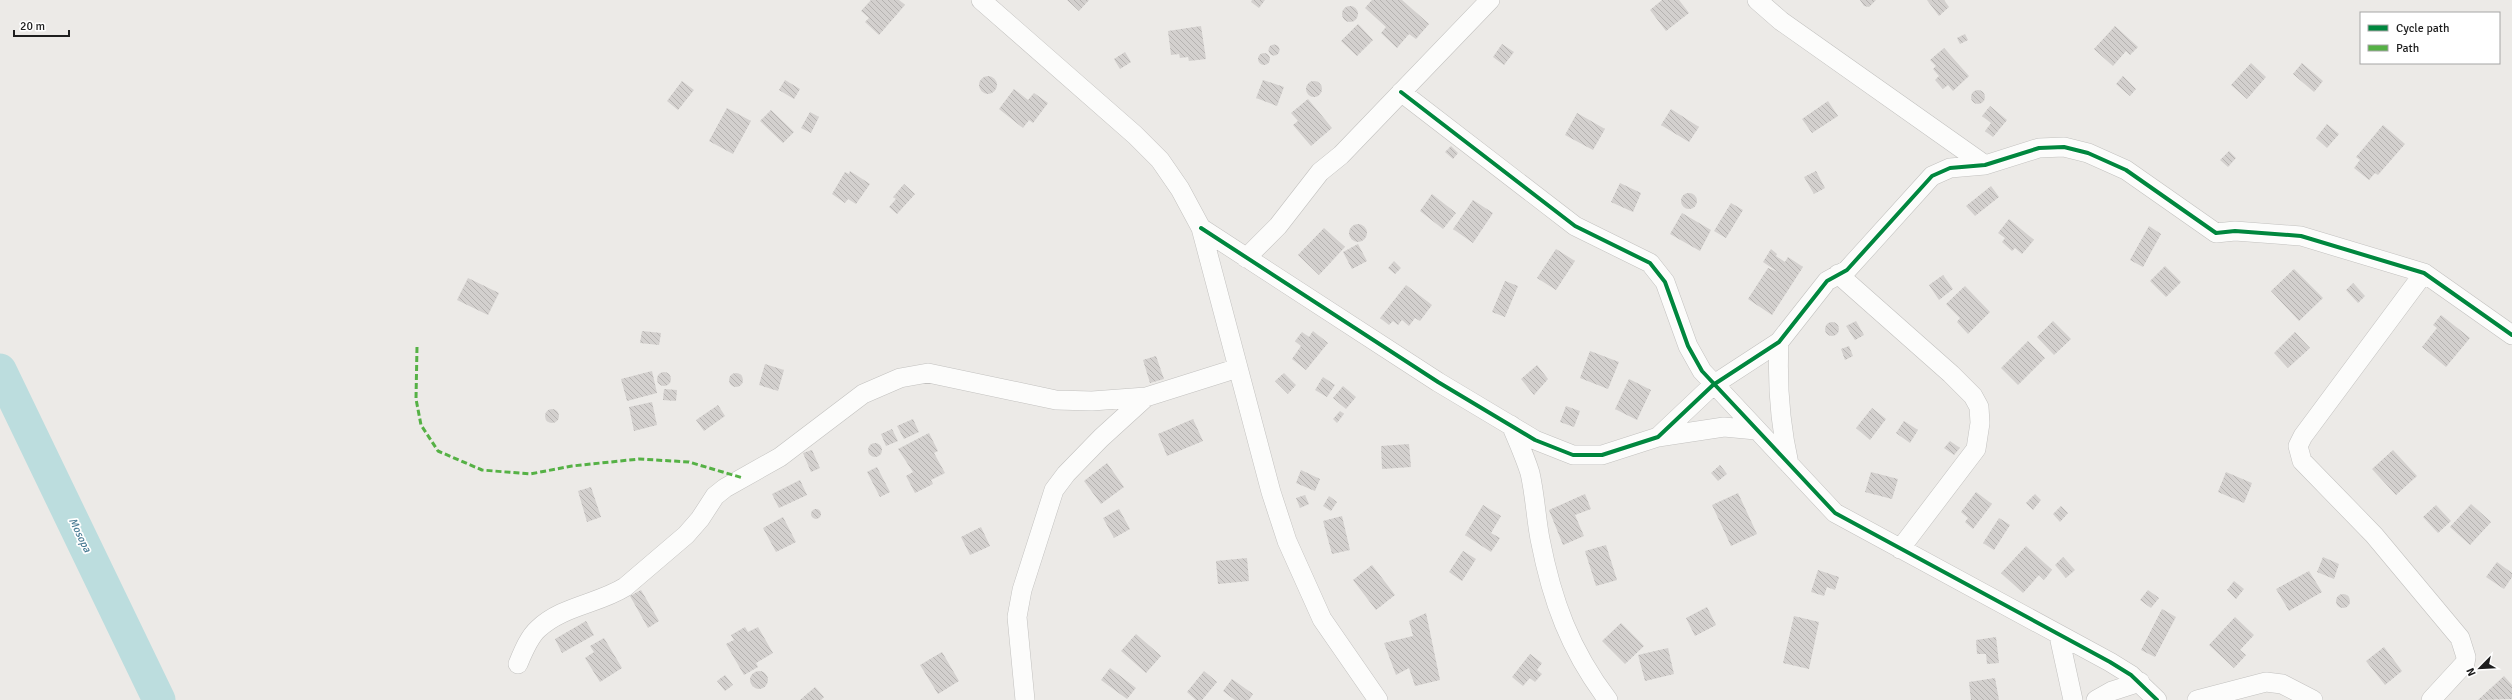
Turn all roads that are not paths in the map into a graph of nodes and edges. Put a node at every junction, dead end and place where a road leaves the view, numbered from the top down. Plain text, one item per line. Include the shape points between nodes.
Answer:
1 (1490, 0) edge
2 (1757, 0) edge
3 (991, 3) edge
4 (1401, 92) junction
5 (1985, 165) junction
6 (1201, 228) junction
7 (1246, 258) junction
8 (2424, 273) junction
9 (1838, 274) junction
10 (2512, 335) edge
11 (1779, 342) junction
12 (1238, 368) junction
13 (1713, 386) junction
14 (1146, 397) junction
15 (1511, 425) junction
16 (1756, 430) junction
17 (1658, 437) junction
18 (1789, 464) junction
19 (1900, 549) junction
20 (2059, 636) junction
21 (518, 664) dead end
22 (2140, 682) junction
23 (1025, 700) edge
24 (1378, 700) edge
25 (1608, 700) edge
26 (2073, 700) edge
27 (2096, 700) edge
28 (2158, 700) edge
29 (2197, 700) edge
30 (2313, 700) edge
31 (2430, 700) edge

1 - 4 street
2 - 5 street via 1780,21
3 - 6 street via 1160,160 1180,189
4 - 7 street via 1341,156 1320,172 1278,226
4 - 13 street via 1574,226 1650,263 1665,282 1688,346
5 - 8 street via 2039,148 2064,147 2088,153 2126,170 2216,233 2235,231 2301,236
5 - 9 street via 1950,168 1932,176 1847,270
6 - 7 street
6 - 12 street
7 - 15 street via 1438,382
8 - 10 street
8 - 31 street via 2298,446 2302,461 2374,535 2460,638 2466,656 2465,663
9 - 11 street via 1827,281
9 - 19 street via 1951,374 1973,396 1978,407 1980,423 1976,449
11 - 13 street
11 - 18 street via 1777,371 1782,434
12 - 14 street
12 - 24 street via 1271,492 1296,564 1322,619
13 - 16 street
13 - 17 street
14 - 21 street via 1097,401 1056,400 928,373 914,374 885,383 863,394 780,457 715,496 694,527 625,587 562,614 538,629
14 - 23 street via 1101,438 1054,490 1022,590 1017,617
15 - 17 street via 1535,440 1573,455 1602,455
15 - 25 street via 1530,475 1540,540 1558,612 1589,675
16 - 17 street via 1724,427
16 - 18 street
18 - 19 street via 1835,513
19 - 20 street
20 - 22 street via 2110,662
20 - 26 street
22 - 27 street via 2112,691
22 - 28 street
29 - 30 street via 2266,682 2282,684

